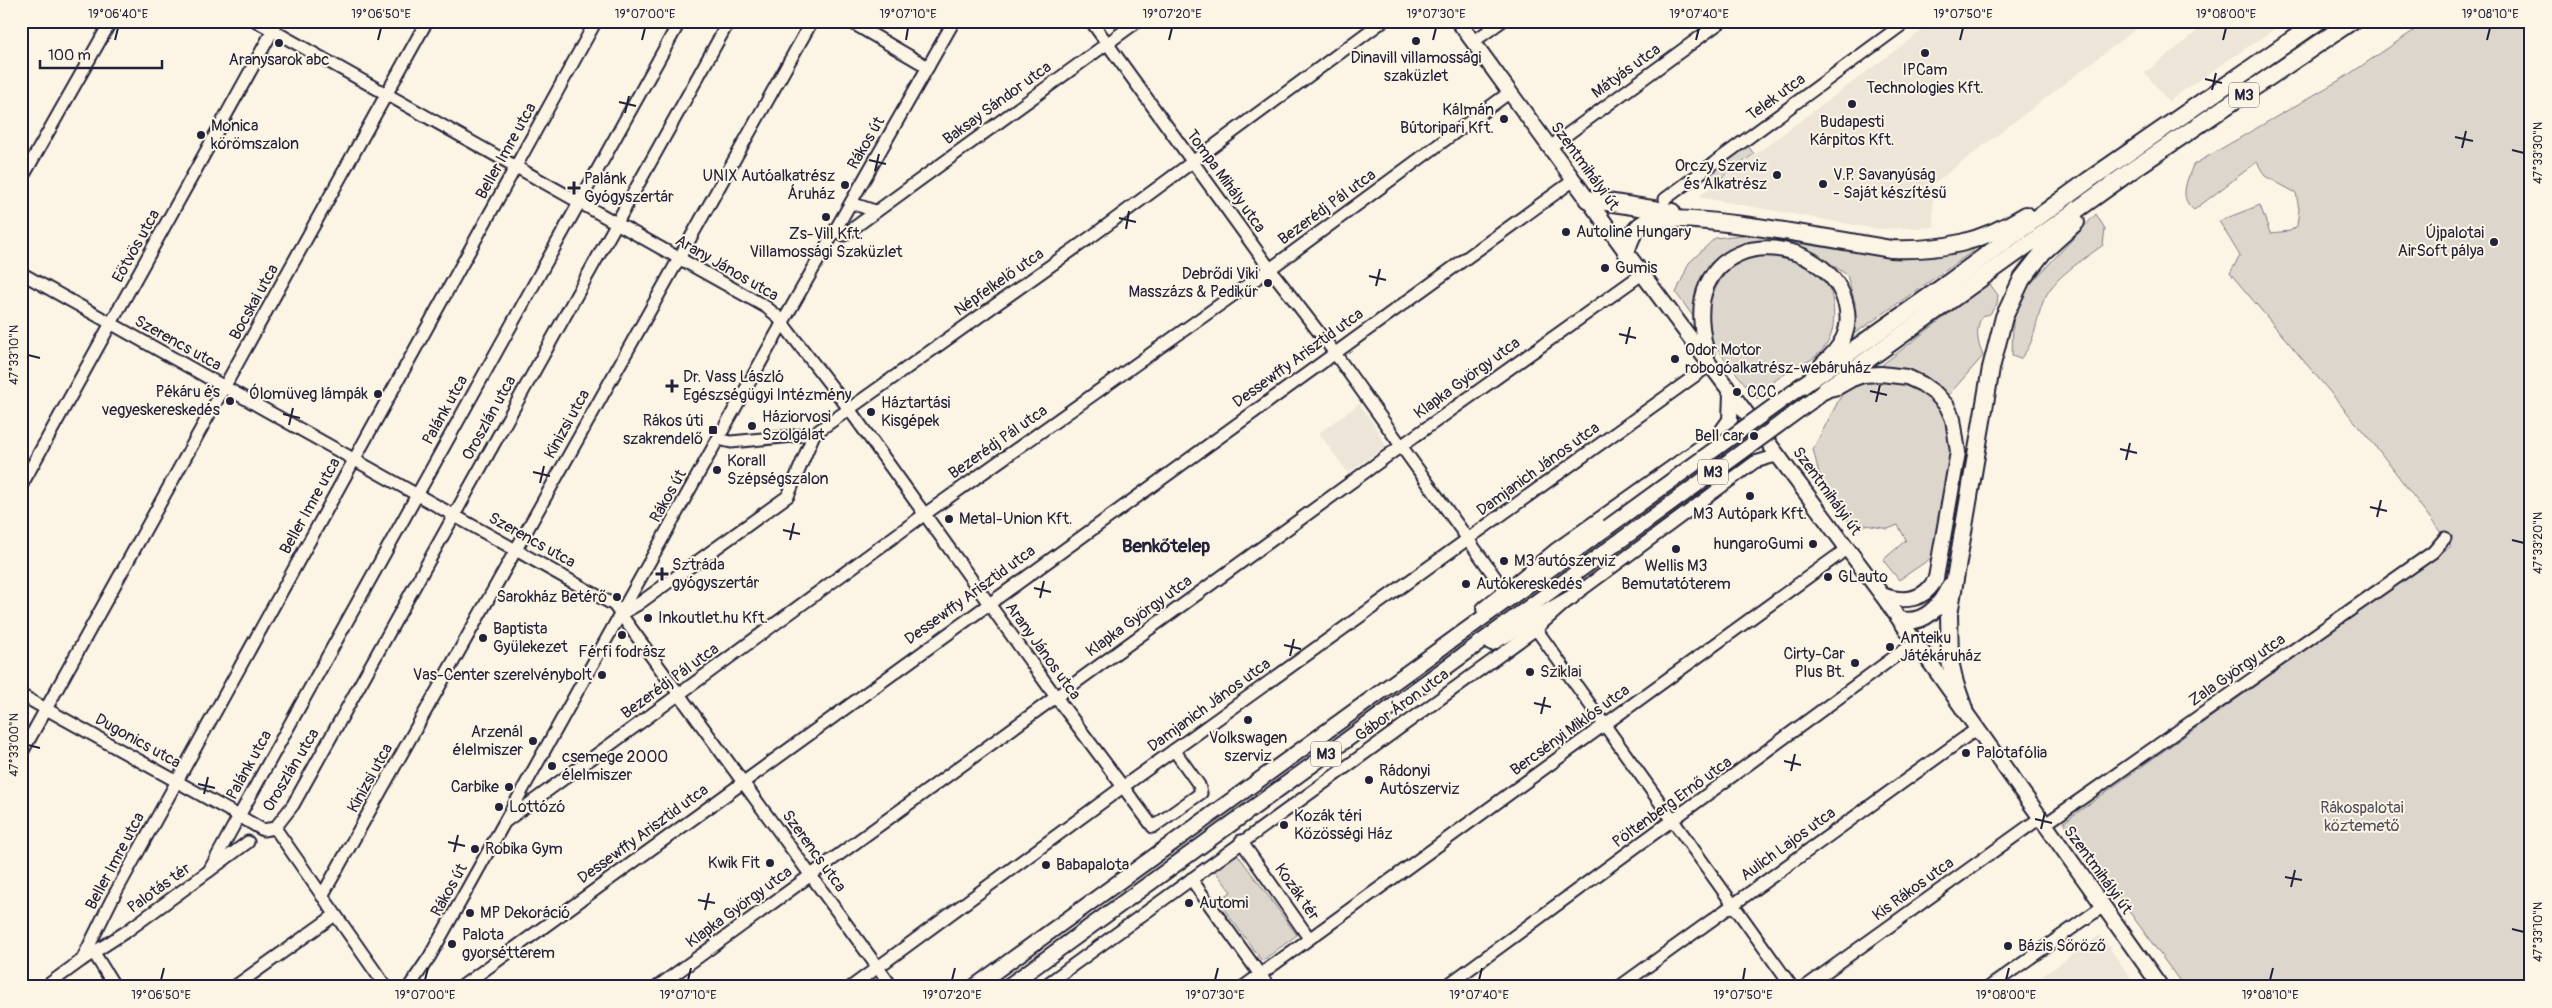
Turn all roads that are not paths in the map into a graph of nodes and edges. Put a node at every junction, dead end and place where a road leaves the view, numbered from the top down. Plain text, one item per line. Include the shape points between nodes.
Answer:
1 (111, 21) edge
2 (256, 21) edge
3 (427, 21) edge
4 (596, 21) edge
5 (680, 21) edge
6 (729, 21) edge
7 (812, 21) edge
8 (849, 21) edge
9 (954, 21) edge
10 (1091, 21) edge
11 (1138, 21) edge
12 (1383, 21) edge
13 (1458, 21) edge
14 (1502, 21) edge
15 (1722, 21) edge
16 (1907, 21) edge
17 (2319, 21) edge
18 (2352, 21) edge
19 (1893, 25) edge
20 (275, 26) edge
21 (1473, 42) junction
22 (1106, 45) junction
23 (928, 67) junction
24 (1510, 92) junction
25 (386, 95) junction
26 (1550, 147) junction
27 (1192, 162) junction
28 (515, 167) junction
29 (2135, 168) junction
30 (21, 180) edge
31 (1574, 180) junction
32 (2089, 180) junction
33 (1587, 199) junction
34 (1665, 199) dead end
35 (578, 203) junction
36 (851, 203) junction
37 (875, 211) junction
38 (1706, 221) junction
39 (615, 223) junction
40 (835, 230) junction
41 (1626, 252) junction
42 (678, 258) junction
43 (1270, 269) junction
44 (21, 273) edge
45 (1642, 274) junction
46 (783, 322) junction
47 (112, 324) junction
48 (1334, 352) junction
49 (1709, 364) junction
50 (226, 388) junction
51 (1799, 388) junction
52 (1825, 390) junction
53 (1731, 394) junction
54 (849, 409) junction
55 (814, 434) junction
56 (718, 439) junction
57 (1401, 446) junction
58 (1781, 458) junction
59 (354, 459) junction
60 (21, 486) edge
61 (417, 494) junction
62 (454, 514) junction
63 (925, 514) junction
64 (2445, 538) dead end
65 (1468, 539) junction
66 (1848, 548) junction
67 (517, 550) junction
68 (644, 571) junction
69 (1956, 573) junction
70 (1495, 577) dead end
71 (661, 588) junction
72 (1882, 595) junction
73 (1572, 598) junction
74 (988, 603) junction
75 (621, 614) junction
76 (1901, 620) junction
77 (1536, 629) junction
78 (1916, 642) junction
79 (1430, 658) junction
80 (1438, 673) junction
81 (678, 694) junction
82 (21, 695) edge
83 (1056, 697) junction
84 (46, 709) junction
85 (1964, 709) junction
86 (1605, 725) junction
87 (1978, 728) junction
88 (1174, 750) junction
89 (21, 754) edge
90 (530, 776) junction
91 (744, 781) junction
92 (177, 782) junction
93 (1124, 786) junction
94 (522, 791) junction
95 (544, 792) junction
96 (533, 802) junction
97 (239, 816) junction
98 (1675, 820) junction
99 (506, 821) junction
100 (2042, 822) junction
101 (275, 828) junction
102 (1241, 841) junction
103 (248, 842) dead end
104 (209, 870) junction
105 (812, 874) junction
106 (1192, 879) junction
107 (322, 896) junction
108 (1734, 903) junction
109 (2102, 906) junction
110 (335, 915) junction
111 (1309, 938) junction
112 (94, 953) junction
113 (82, 960) junction
114 (878, 967) junction
115 (1260, 974) junction
116 (412, 985) edge
117 (45, 987) edge
118 (115, 987) edge
119 (234, 987) edge
120 (386, 987) edge
121 (461, 987) edge
122 (657, 987) edge
123 (851, 987) edge
124 (892, 987) edge
125 (974, 987) edge
126 (1007, 987) edge
127 (1043, 987) edge
128 (1243, 987) edge
129 (1269, 987) edge
130 (1445, 987) edge
131 (1619, 987) edge
132 (1792, 987) edge
133 (1805, 987) edge
134 (1989, 987) edge
135 (2160, 987) edge

1 - 30 street
2 - 20 street, Arany János utca
3 - 25 street, Bocskai utca
4 - 28 street, Beller Imre utca
5 - 35 street, Palánk utca
6 - 39 street, Oroszlán utca
7 - 42 street, Kinizsi utca
8 - 23 street
9 - 23 street, Rákos út
10 - 22 street, Tompa Mihály utca
11 - 22 street, Baksay Sándor utca
12 - 27 street, Népfelkelő utca
13 - 21 main road, Szentmihályi út
14 - 21 street
15 - 26 street, Mátyás utca
16 - 19 street, Telek utca
17 - 32 highway, M3
18 - 29 highway, M3
19 - 34 street, Telek utca
20 - 25 street, Arany János utca
20 - 47 street, Eötvös utca
21 - 24 main road, Szentmihályi út
22 - 27 street, Tompa Mihály utca
22 - 37 street, Baksay Sándor utca
23 - 36 street, Rákos út
24 - 26 main road, Szentmihályi út
24 - 43 street, Bezerédj Pál utca
25 - 28 street, Arany János utca
25 - 50 street, Bocskai utca
26 - 31 main road, Szentmihályi út
27 - 43 street, Tompa Mihály utca
27 - 54 street, Népfelkelő utca
28 - 35 street, Arany János utca
28 - 59 street, Beller Imre utca
29 - 52 highway, M3
29 - 69 highway via 2128,181 2070,226 2043,252 2013,296 1991,368
31 - 33 main road, Szentmihályi út
31 - 48 street, Dessewffy Arisztid utca
32 - 38 highway via 2076,182 1993,232 1954,246 1891,248
32 - 51 highway, M3
33 - 38 highway via 1677,213
33 - 41 main road, Szentmihályi út
35 - 39 street, Arany János utca
35 - 61 street, Palánk utca
36 - 37 street
36 - 40 street, Rákos út
37 - 40 street, Baksay Sándor utca via 844,235
38 - 41 highway via 1660,219 1643,224 1634,232
39 - 42 street, Arany János utca
39 - 62 street, Oroszlán utca
40 - 46 street, Rákos út
41 - 45 main road, Szentmihályi út
42 - 46 street, Arany János utca via 766,307
42 - 67 street, Kinizsi utca
43 - 48 street, Tompa Mihály utca
43 - 63 street, Bezerédj Pál utca
44 - 47 street, Szerencs utca
45 - 49 main road, Szentmihályi út
45 - 57 street, Klapka György utca
46 - 54 street, Arany János utca
46 - 56 street, Rákos út
47 - 50 street, Szerencs utca
47 - 60 street, Eötvös utca
48 - 57 street, Tompa Mihály utca
48 - 74 street, Dessewffy Arisztid utca
49 - 51 main road via 1701,316 1702,300 1713,274 1724,263 1759,248 1795,252 1813,259 1829,271 1840,286 1848,314 1843,342
49 - 53 main road, Szentmihályi út
49 - 65 street, Damjanich János utca
50 - 59 street, Szerencs utca
50 - 84 street, Bocskai utca
51 - 79 main road, M3, bridge
52 - 72 main road via 1863,375 1892,374 1922,384 1936,394 1953,419 1958,452 1936,578 1927,592 1914,599
52 - 80 main road, M3, bridge
53 - 58 main road, Szentmihályi út
53 - 79 main road via 1730,420 1720,434 1504,590
54 - 55 street, Népfelkelő utca
54 - 63 street, Arany János utca
55 - 56 street via 731,442
55 - 71 street via 788,496
56 - 68 street, Rákos út
57 - 65 street, Tompa Mihály utca
57 - 83 street, Klapka György utca
58 - 66 main road, Szentmihályi út
58 - 73 street, Gábor Áron utca via 1772,456 1755,462
59 - 61 street, Szerencs utca
59 - 92 street, Beller Imre utca
61 - 62 street, Szerencs utca
61 - 97 street, Palánk utca
62 - 67 street, Szerencs utca
62 - 101 street, Oroszlán utca via 293,805
63 - 74 street, Arany János utca
63 - 81 street, Bezerédj Pál utca
64 - 100 street, Zala György utca via 2433,552
65 - 70 street, Tompa Mihály utca
65 - 88 street, Damjanich János utca
66 - 72 main road, Szentmihályi út
66 - 86 street, Bercsényi Miklós utca
67 - 75 street, Szerencs utca via 614,605
67 - 107 street, Kinizsi utca
68 - 71 street via 649,584
68 - 75 street, Rákos út
69 - 76 highway via 1950,589 1932,611 1914,622
69 - 85 highway via 1948,636 1954,683
71 - 75 street
72 - 76 main road, Szentmihályi út
73 - 77 street, Gábor Áron utca
73 - 80 main road
74 - 83 street, Arany János utca
74 - 91 street, Dessewffy Arisztid utca
75 - 81 street, Szerencs utca
75 - 90 street, Rákos út
76 - 78 main road, Szentmihályi út
77 - 86 street
77 - 102 street, Gábor Áron utca
78 - 85 main road, Szentmihályi út
78 - 98 street, Pöltenberg Ernő utca
79 - 125 main road, M3
80 - 126 main road, M3
81 - 91 street, Szerencs utca
81 - 95 street, Bezerédj Pál utca
82 - 84 street, Dugonics utca
83 - 93 street, Arany János utca
83 - 105 street, Klapka György utca
84 - 89 street, Bocskai utca
84 - 92 street, Dugonics utca
85 - 87 main road, Szentmihályi út
86 - 98 street
86 - 111 street, Bercsényi Miklós utca
87 - 100 main road, Szentmihályi út
87 - 108 street, Aulich Lajos utca
88 - 93 street, Damjanich János utca
88 - 93 street via 1199,785 1201,793 1152,827
90 - 94 street, Rákos út
90 - 95 street via 534,786
91 - 105 street, Szerencs utca
91 - 121 street, Dessewffy Arisztid utca
92 - 97 street, Dugonics utca
92 - 113 street, Beller Imre utca
93 - 114 street, Damjanich János utca
94 - 95 street
94 - 96 street via 523,797
94 - 99 street, Rákos út
95 - 96 street, Bezerédj Pál utca
96 - 99 street, Bezerédj Pál utca
97 - 101 street via 263,830
97 - 104 street, Palotás tér
98 - 108 street
98 - 130 street, Pöltenberg Ernő utca
99 - 116 street, Rákos út
100 - 109 main road, Szentmihályi út
100 - 133 street, Kis Rákos utca
101 - 107 street
102 - 106 street, Gábor Áron utca
102 - 111 street, Kozák tér
103 - 104 street, Palotás tér
104 - 112 street, Palotás tér
105 - 114 street, Szerencs utca
105 - 122 street, Klapka György utca
106 - 115 street
106 - 127 street, Gábor Áron utca
107 - 110 street
108 - 131 street, Aulich Lajos utca
108 - 132 street
109 - 134 street
109 - 135 main road, Szentmihályi út
110 - 119 street
110 - 120 street
111 - 115 street, Kozák tér
112 - 113 street
112 - 118 street
113 - 117 street
114 - 123 street, Damjanich János utca
114 - 124 street, Szerencs utca
115 - 128 street
115 - 129 street

